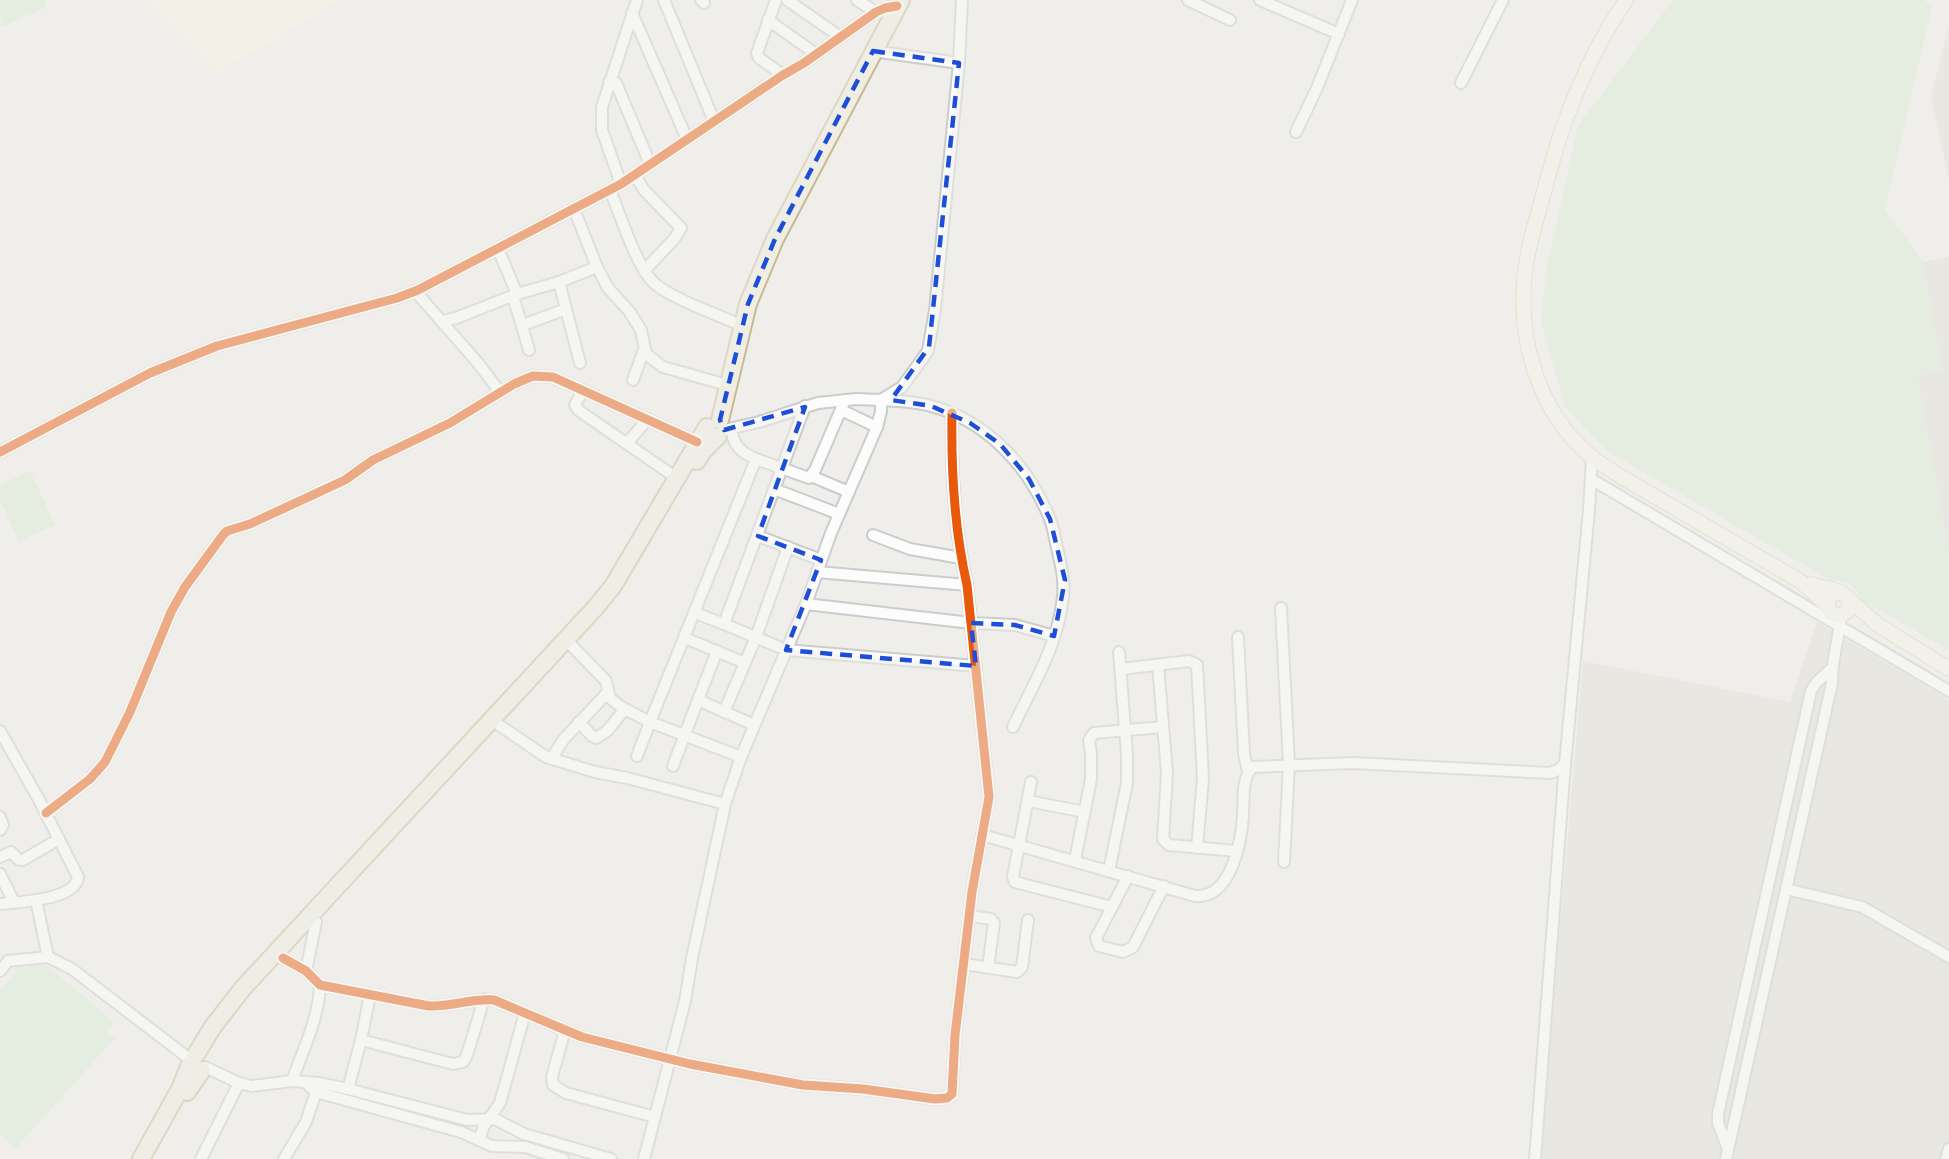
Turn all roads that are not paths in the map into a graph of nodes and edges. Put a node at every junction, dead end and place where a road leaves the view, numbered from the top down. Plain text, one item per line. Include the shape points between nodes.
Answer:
1 (637, 0) edge
2 (664, 0) edge
3 (776, 0) edge
4 (787, 0) edge
5 (857, 0) edge
6 (962, 0) edge
7 (1188, 0) edge
8 (1260, 0) edge
9 (1352, 0) edge
10 (1503, 0) edge
11 (1626, 0) edge
12 (899, 3) edge
13 (876, 12) junction
14 (632, 13) junction
15 (768, 20) junction
16 (1230, 20) dead end
17 (1339, 34) junction
18 (839, 36) junction
19 (873, 51) junction
20 (816, 54) junction
21 (959, 63) junction
22 (783, 75) junction
23 (609, 82) junction
24 (1461, 84) dead end
25 (714, 121) junction
26 (1296, 132) dead end
27 (687, 140) junction
28 (650, 164) junction
29 (634, 175) junction
30 (621, 184) junction
31 (610, 190) junction
32 (574, 208) junction
33 (498, 249) junction
34 (597, 267) junction
35 (644, 271) junction
36 (559, 282) junction
37 (415, 291) junction
38 (515, 295) junction
39 (566, 309) junction
40 (442, 321) junction
41 (523, 325) junction
42 (742, 326) junction
43 (529, 350) dead end
44 (644, 350) junction
45 (580, 363) dead end
46 (633, 380) dead end
47 (727, 385) junction
48 (584, 390) junction
49 (500, 392) junction
50 (881, 400) junction
51 (843, 405) junction
52 (805, 406) junction
53 (952, 413) junction
54 (648, 418) junction
55 (877, 427) junction
56 (720, 428) junction
57 (697, 442) junction
58 (627, 443) junction
59 (0, 452) edge
60 (1592, 458) junction
61 (756, 459) junction
62 (782, 467) junction
63 (811, 476) junction
64 (678, 479) junction
65 (1591, 479) junction
66 (774, 489) junction
67 (849, 492) junction
68 (839, 514) junction
69 (873, 535) dead end
70 (758, 536) junction
71 (788, 547) junction
72 (961, 558) junction
73 (821, 560) junction
74 (818, 572) junction
75 (1800, 581) junction
76 (967, 585) junction
77 (1844, 596) junction
78 (806, 604) junction
79 (1827, 605) junction
80 (1281, 608) dead end
81 (695, 613) junction
82 (1841, 619) junction
83 (971, 623) junction
84 (724, 624) junction
85 (1878, 625) junction
86 (1054, 636) junction
87 (756, 637) junction
88 (1238, 637) dead end
89 (685, 638) junction
90 (572, 646) junction
91 (786, 650) junction
92 (717, 651) junction
93 (1119, 652) dead end
94 (745, 663) junction
95 (1158, 665) junction
96 (976, 666) junction
97 (1121, 669) junction
98 (1831, 669) junction
99 (1949, 669) edge
100 (1949, 691) edge
101 (608, 692) junction
102 (698, 700) junction
103 (625, 709) junction
104 (724, 712) junction
105 (579, 722) junction
106 (650, 722) junction
107 (499, 725) junction
108 (754, 725) junction
109 (1012, 727) dead end
110 (1163, 727) junction
111 (1125, 730) junction
112 (0, 731) edge
113 (685, 736) junction
114 (3, 743) edge
115 (637, 756) dead end
116 (741, 757) junction
117 (551, 759) junction
118 (1289, 764) junction
119 (1565, 764) junction
120 (673, 766) dead end
121 (1248, 771) junction
122 (1031, 782) dead end
123 (1028, 801) junction
124 (725, 804) junction
125 (1085, 812) junction
126 (46, 813) junction
127 (0, 817) edge
128 (0, 830) edge
129 (982, 835) junction
130 (59, 839) junction
131 (1020, 844) junction
132 (1197, 848) junction
133 (1236, 851) junction
134 (0, 857) edge
135 (1075, 860) junction
136 (1284, 862) dead end
137 (1109, 871) junction
138 (0, 874) edge
139 (1128, 876) junction
140 (1164, 886) junction
141 (1786, 889) junction
142 (36, 900) junction
143 (14, 902) junction
144 (0, 904) edge
145 (1112, 907) junction
146 (970, 916) junction
147 (1028, 920) dead end
148 (316, 922) junction
149 (48, 957) junction
150 (1949, 957) edge
151 (283, 958) junction
152 (4, 962) edge
153 (964, 964) junction
154 (988, 968) junction
155 (0, 971) edge
156 (306, 971) junction
157 (320, 985) junction
158 (370, 995) junction
159 (484, 999) junction
160 (525, 1013) junction
161 (565, 1030) junction
162 (361, 1040) junction
163 (669, 1059) junction
164 (198, 1063) junction
165 (292, 1081) junction
166 (239, 1083) junction
167 (318, 1087) junction
168 (348, 1089) junction
169 (500, 1103) junction
170 (655, 1117) junction
171 (488, 1120) junction
172 (504, 1124) junction
173 (479, 1140) junction
174 (497, 1146) junction
175 (1949, 1149) edge
176 (1727, 1154) edge
177 (141, 1159) edge
178 (152, 1159) edge
179 (201, 1159) edge
180 (285, 1159) edge
181 (564, 1159) edge
182 (611, 1159) edge
183 (644, 1159) edge
184 (1535, 1159) edge
185 (1946, 1159) edge

1 - 14 street
2 - 25 street
3 - 15 street
4 - 18 street
5 - 13 street
6 - 21 street
7 - 16 street
8 - 17 street
9 - 17 street
10 - 24 street
11 - 60 main road via 1598,45 1571,102 1548,173 1525,272 1523,322 1529,356 1560,421
12 - 13 street
12 - 19 highway
13 - 18 street
14 - 23 street
14 - 27 street
15 - 20 street
15 - 22 street via 757,53
17 - 26 street
18 - 20 street
19 - 21 street
19 - 42 highway via 775,239
20 - 22 street
21 - 50 street via 929,347 902,387
22 - 25 street
23 - 28 street via 616,83
23 - 30 street via 602,107 602,130
25 - 27 street
27 - 28 street
28 - 29 street
29 - 30 street
29 - 35 street via 681,228
30 - 31 street
31 - 32 street
31 - 35 street
32 - 33 street
32 - 34 street
33 - 37 street
33 - 38 street
34 - 36 street
34 - 44 street via 608,288 641,330
35 - 42 street via 666,291
36 - 38 street
36 - 39 street
37 - 40 street
37 - 59 street via 217,346 150,373
38 - 40 street
38 - 41 street
39 - 41 street
39 - 45 street
40 - 49 street
41 - 43 street
42 - 47 highway
44 - 46 street
44 - 47 street via 663,367
47 - 56 highway
48 - 49 street via 543,375
48 - 54 street
48 - 58 street via 575,405 578,410
49 - 126 street via 450,423 374,460 345,480 227,531 171,612 105,762 90,779
50 - 51 street
50 - 53 street via 923,404
50 - 55 street
51 - 52 street
51 - 55 street
51 - 63 street
52 - 56 street via 759,422
52 - 62 street
53 - 72 street via 954,495
53 - 86 street via 1000,444 1040,497 1050,519 1065,580
54 - 57 street
54 - 58 street
55 - 67 street
56 - 57 highway
56 - 61 street via 738,449
56 - 90 highway via 619,589
57 - 64 highway
58 - 64 street
60 - 65 street
60 - 75 main road
61 - 62 street
61 - 81 street
62 - 63 street
62 - 66 street
63 - 67 street
64 - 164 highway via 613,586 592,612 243,988 217,1021
65 - 82 street
65 - 119 street
66 - 68 street
66 - 70 street
67 - 68 street
68 - 73 street
69 - 72 street via 910,549
70 - 71 street
70 - 84 street
71 - 73 street
71 - 87 street
72 - 76 street
73 - 74 street
74 - 76 street
74 - 78 street
75 - 77 main road
75 - 79 main road
76 - 83 street
77 - 79 main road via 1829,598
77 - 82 main road via 1849,610
77 - 85 main road
78 - 83 street
78 - 91 street
79 - 82 main road
80 - 118 street
81 - 84 street
81 - 89 street
82 - 85 main road via 1856,617
82 - 98 street
82 - 100 street
83 - 86 street via 1015,625
83 - 96 street
84 - 87 street
85 - 99 main road
86 - 109 street via 1039,677
87 - 91 street
87 - 94 street
88 - 121 street
89 - 92 street
89 - 106 street
90 - 101 street via 606,681
90 - 107 highway
91 - 96 street
91 - 108 street
92 - 94 street
92 - 102 street
93 - 97 street
94 - 104 street
95 - 97 street
95 - 110 street
95 - 132 street via 1189,661 1197,668 1203,778
96 - 129 street via 989,789
97 - 111 street
98 - 141 street via 1832,683
98 - 176 street via 1811,691 1720,1103 1718,1123
101 - 103 street
101 - 105 street
102 - 104 street
102 - 113 street
103 - 105 street via 596,738
103 - 106 street
104 - 108 street
105 - 117 street
106 - 113 street
106 - 115 street
107 - 117 street
107 - 148 highway
108 - 116 street
110 - 111 street
110 - 132 street via 1167,773 1163,839 1169,845
111 - 125 street via 1089,737 1091,779
111 - 137 street via 1127,783
112 - 114 street
113 - 116 street
113 - 120 street
114 - 126 street
116 - 124 street
117 - 124 street
118 - 119 street via 1353,763 1550,773
118 - 121 street via 1257,766
118 - 136 street
119 - 184 street
121 - 133 street
122 - 123 street
123 - 125 street
123 - 131 street
124 - 163 street via 685,1001
125 - 135 street
126 - 130 street
127 - 128 street
129 - 131 street
129 - 146 street
130 - 134 street via 23,860 11,852
130 - 142 street via 78,882 63,894
131 - 135 street
131 - 145 street via 1015,882
132 - 133 street
133 - 140 street via 1224,884 1213,893 1195,896
135 - 137 street
137 - 139 street
138 - 143 street
139 - 140 street
139 - 145 street
140 - 145 street via 1133,947 1126,951 1096,943
141 - 150 street via 1862,907
141 - 176 street
142 - 143 street
142 - 149 street
143 - 144 street
146 - 153 street
146 - 154 street via 994,923
147 - 154 street via 1022,967 1017,972
148 - 151 highway
148 - 156 street
149 - 152 street
149 - 164 street via 72,969
151 - 156 street
151 - 164 highway via 235,1012
152 - 155 street
153 - 154 street
153 - 163 street via 952,1094 947,1098 803,1084
156 - 157 street
157 - 158 street
157 - 165 street via 314,1020
158 - 159 street via 442,1007
158 - 162 street
159 - 160 street
159 - 162 street via 471,1046 461,1063
160 - 161 street
160 - 169 street
161 - 163 street via 621,1049
161 - 170 street via 553,1085 566,1093
162 - 168 street
163 - 170 street
164 - 166 street
164 - 177 highway
164 - 178 highway via 189,1090
165 - 166 street via 258,1086
165 - 167 street
166 - 179 street
167 - 168 street
167 - 173 street
167 - 180 street via 306,1122
168 - 171 street via 467,1120
169 - 171 street
169 - 172 street
170 - 183 street
171 - 172 street
171 - 173 street
172 - 174 street via 505,1131
172 - 182 street via 524,1134
173 - 174 street
174 - 181 street via 525,1147
175 - 185 street

